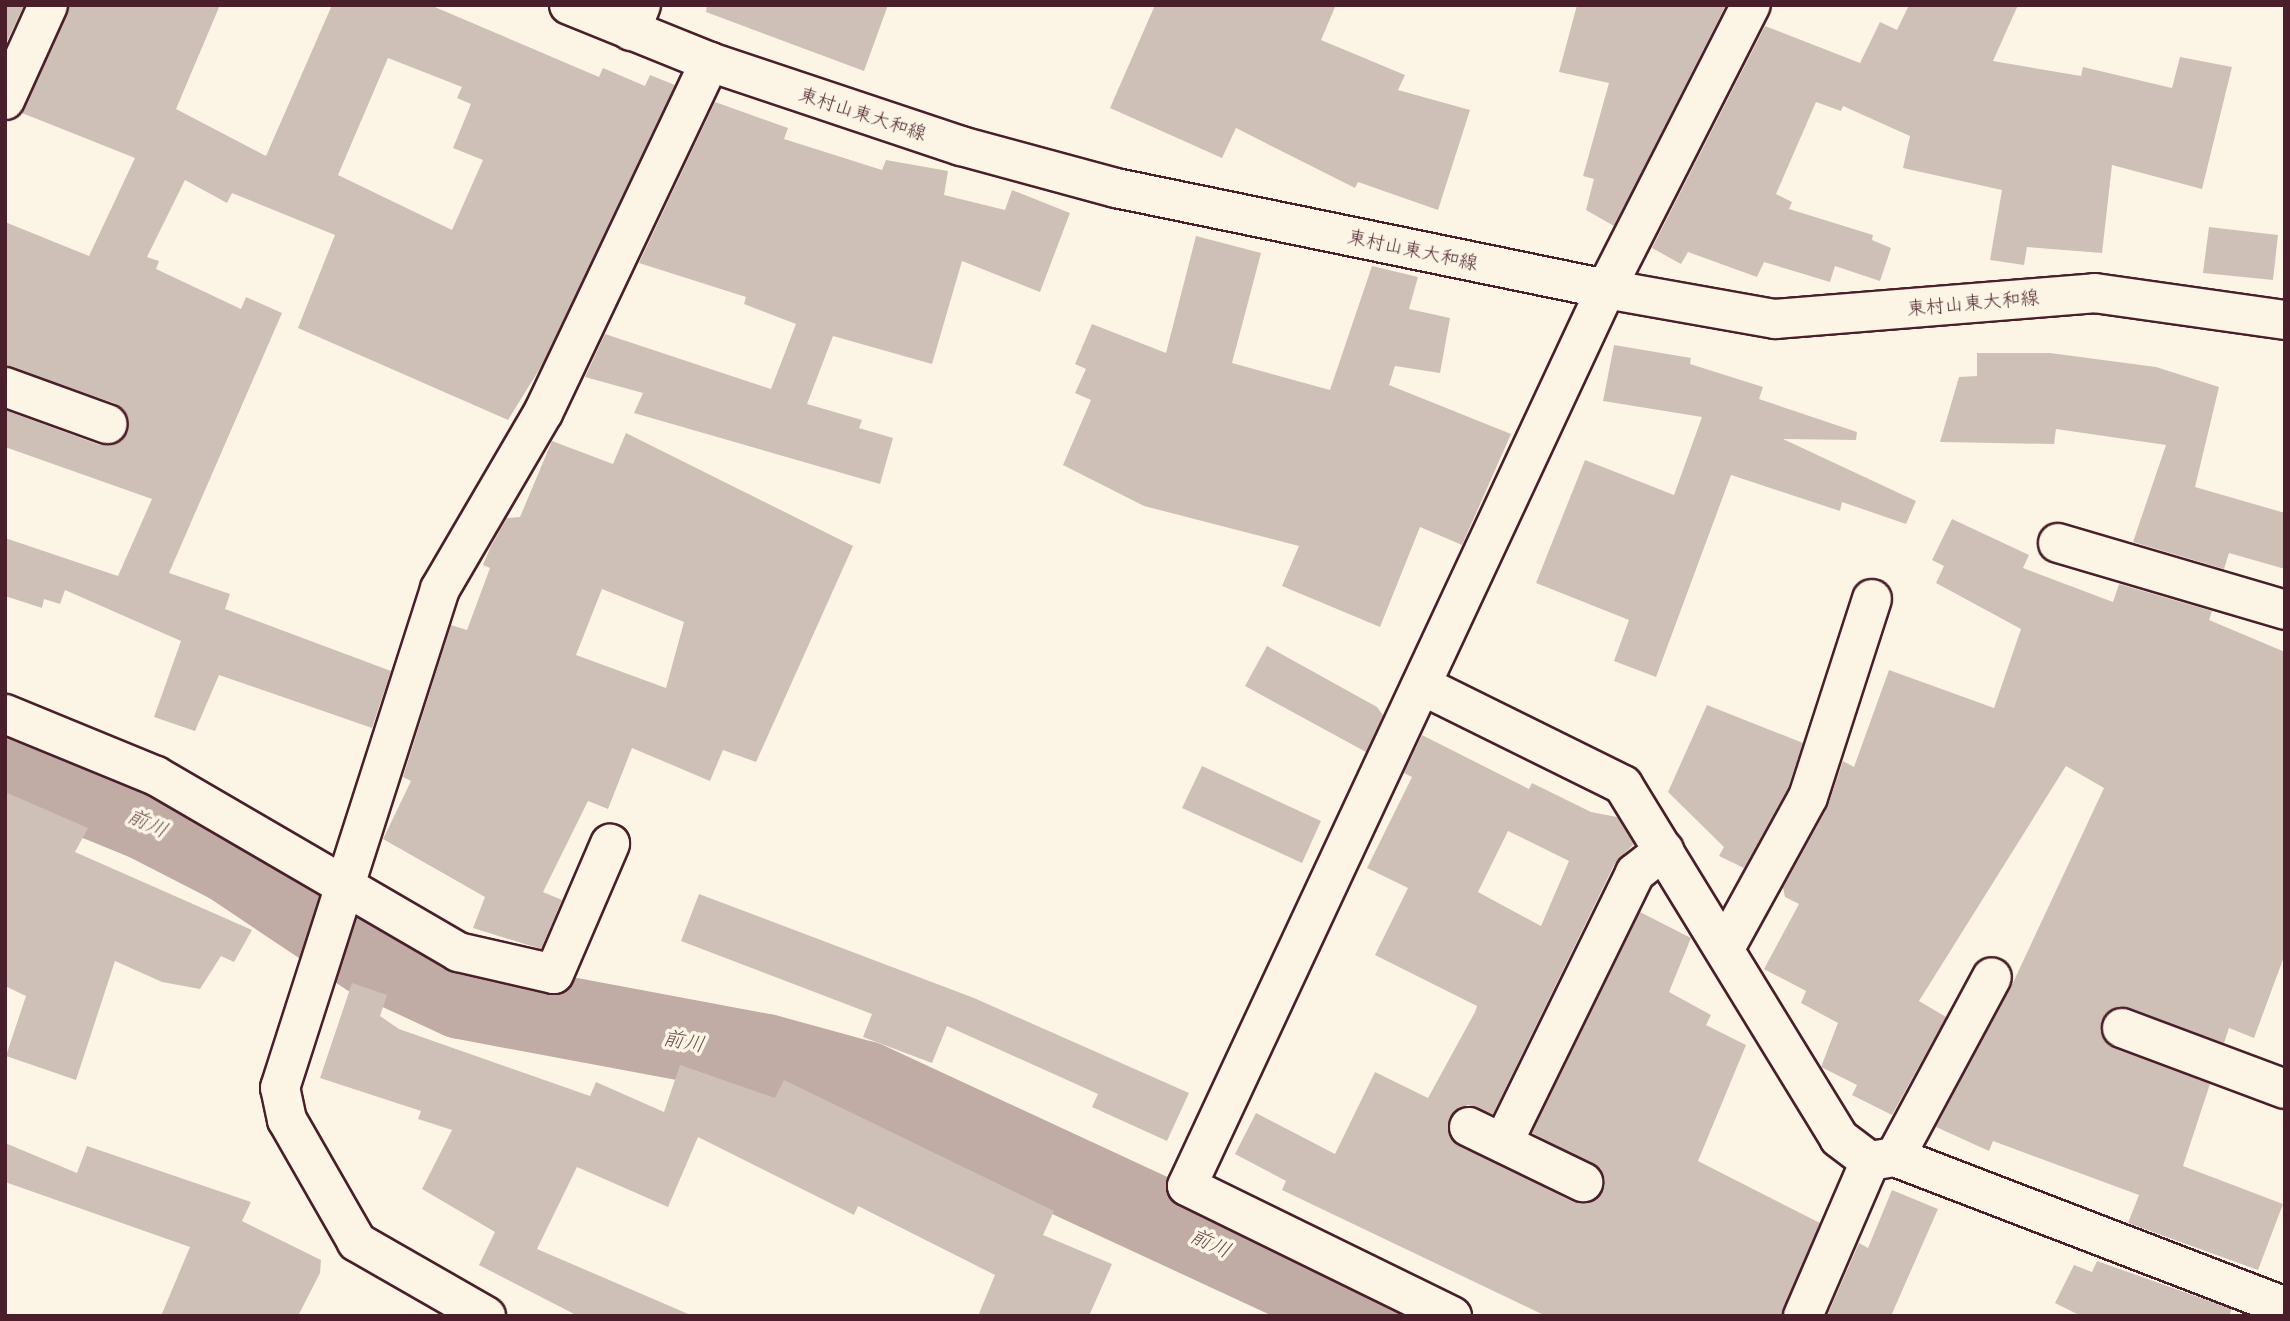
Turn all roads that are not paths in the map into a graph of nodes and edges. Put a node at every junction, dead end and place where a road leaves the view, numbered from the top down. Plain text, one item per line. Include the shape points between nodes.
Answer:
1 (48, 5) edge
2 (569, 5) edge
3 (1751, 5) edge
4 (636, 18) edge
5 (710, 62) junction
6 (5, 100) edge
7 (1606, 289) junction
8 (2285, 320) edge
9 (5, 387) edge
10 (107, 424) dead end
11 (2058, 543) dead end
12 (1872, 599) dead end
13 (2285, 610) edge
14 (1423, 686) junction
15 (5, 714) edge
16 (610, 844) dead end
17 (1664, 850) junction
18 (340, 896) junction
19 (1725, 948) junction
20 (1992, 977) dead end
21 (2122, 1028) dead end
22 (2285, 1089) edge
23 (1469, 1126) dead end
24 (1503, 1143) junction
25 (1883, 1159) junction
26 (1583, 1182) dead end
27 (2284, 1304) edge
28 (486, 1316) edge
29 (1452, 1316) edge
30 (1803, 1316) edge
31 (2282, 1316) edge

1 - 6 street
2 - 4 street, 東村山東大和線
3 - 7 street
4 - 5 street, 東村山東大和線
5 - 7 street, 東村山東大和線 via 961,146 1116,188
5 - 18 street via 543,413 440,589
7 - 8 street, 東村山東大和線 via 1775,319 2095,293
7 - 14 street
9 - 10 street
11 - 13 street
12 - 19 street via 1808,797
14 - 17 street via 1623,785
14 - 29 street via 1187,1186
15 - 18 street via 156,776
16 - 18 street via 554,974 458,952
17 - 19 street
17 - 24 street via 1635,873
18 - 28 street via 280,1088 287,1120 357,1242
19 - 25 street via 1839,1138
20 - 25 street
21 - 22 street
23 - 24 street
24 - 26 street
25 - 27 street
25 - 30 street
27 - 31 street

